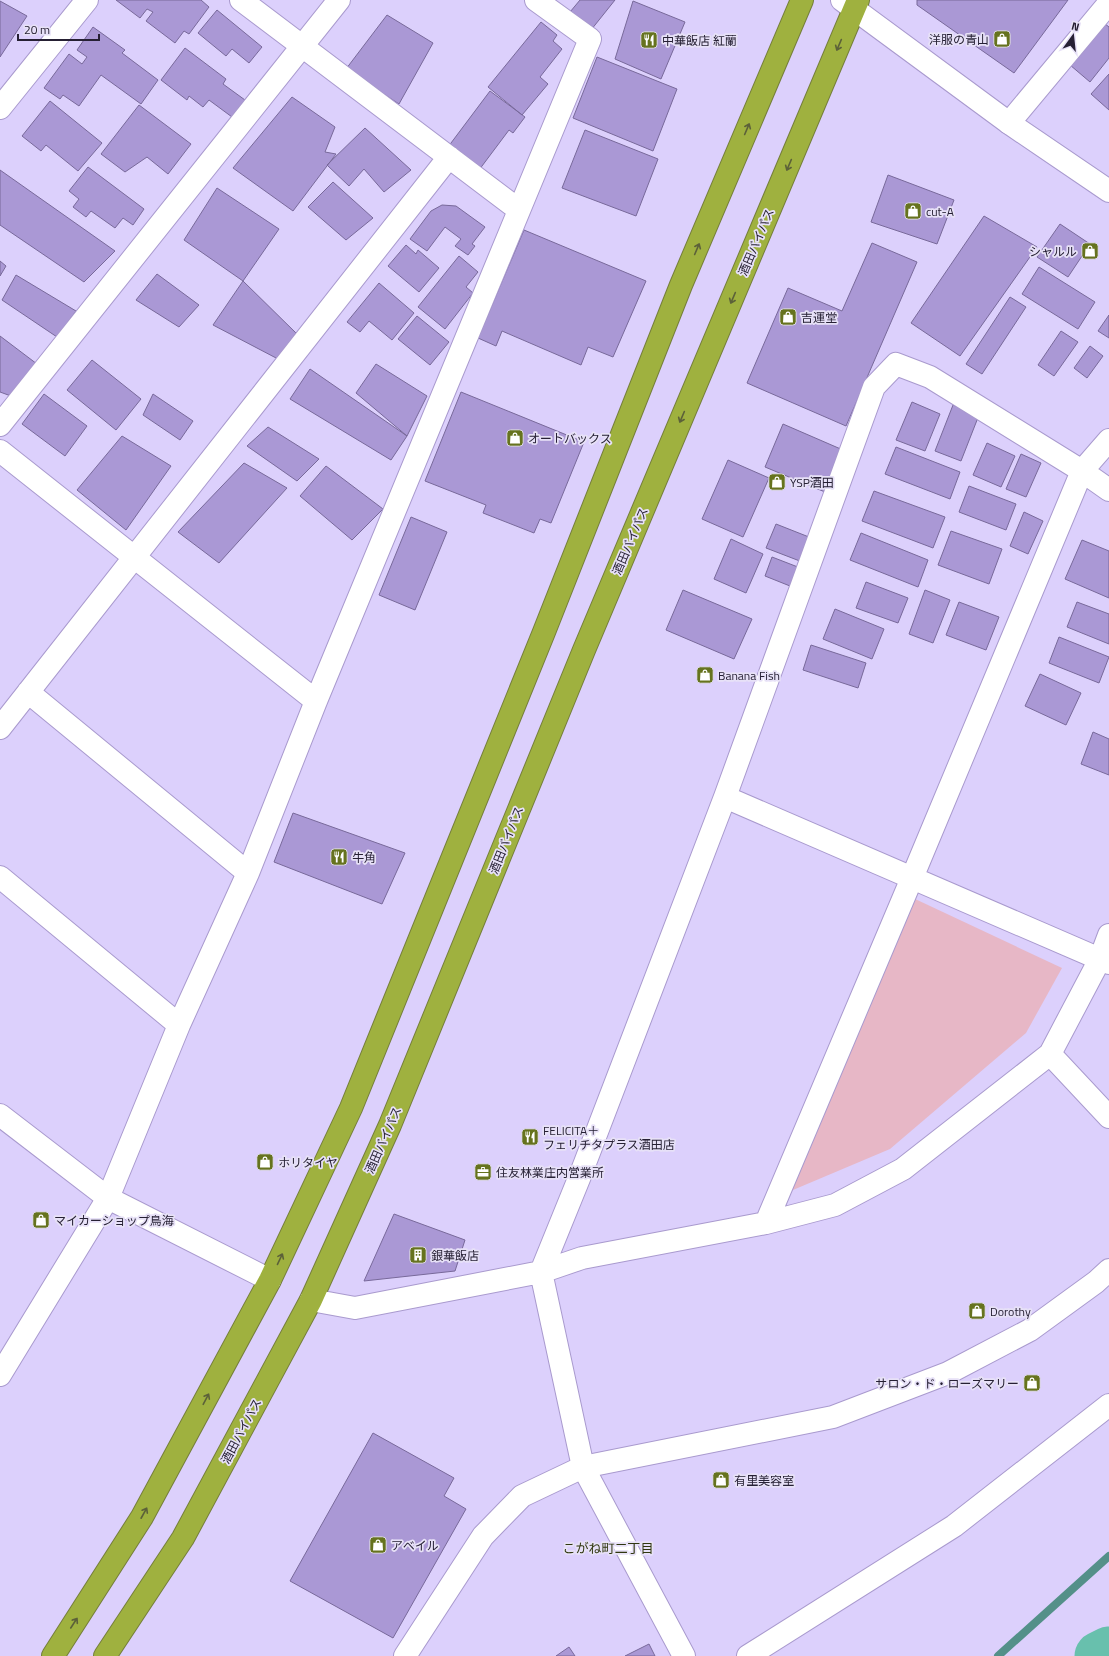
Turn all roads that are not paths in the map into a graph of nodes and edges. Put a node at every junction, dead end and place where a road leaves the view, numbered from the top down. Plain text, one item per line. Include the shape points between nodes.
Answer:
1 (87, 0) edge
2 (241, 0) edge
3 (339, 0) edge
4 (536, 0) edge
5 (802, 0) edge
6 (851, 3) edge
7 (1109, 3) edge
8 (302, 46) junction
9 (2, 103) edge
10 (1009, 123) junction
11 (449, 157) junction
12 (1109, 191) edge
13 (519, 210) junction
14 (0, 425) edge
15 (1109, 440) edge
16 (0, 451) edge
17 (1082, 471) junction
18 (1109, 490) edge
19 (134, 557) junction
20 (28, 692) junction
21 (316, 701) junction
22 (0, 728) edge
23 (725, 797) junction
24 (248, 873) junction
25 (0, 877) edge
26 (912, 878) junction
27 (1109, 935) edge
28 (1104, 961) edge
29 (180, 1025) junction
30 (1050, 1054) junction
31 (0, 1114) edge
32 (1109, 1117) edge
33 (108, 1198) junction
34 (766, 1223) junction
35 (1109, 1270) edge
36 (541, 1272) junction
37 (270, 1280) junction
38 (311, 1300) junction
39 (3, 1364) edge
40 (1109, 1405) edge
41 (583, 1467) junction
42 (53, 1656) edge
43 (105, 1656) edge
44 (405, 1656) edge
45 (684, 1656) edge
46 (748, 1656) edge

1 - 9 street
2 - 8 street
3 - 8 street
4 - 13 street via 590,38
37 -> 5 highway via 351,1108 681,285
6 - 10 street
6 -> 38 highway, 酒田バイパス via 390,1126
7 - 10 street
8 - 11 street
8 - 14 street
10 - 12 street
11 - 13 street
11 - 19 street
13 - 21 street
15 - 17 street
16 - 19 street
17 - 18 street
17 - 23 street via 930,377 896,364 874,387
17 - 26 street
19 - 20 street
19 - 21 street
20 - 22 street
20 - 24 street
21 - 24 street
23 - 26 street
23 - 36 street
24 - 29 street
25 - 29 street
26 - 28 street
26 - 34 street
27 - 28 street
28 - 30 street
29 - 33 street
30 - 32 street
30 - 34 street via 903,1169 834,1205
31 - 33 street
33 - 37 street
33 - 39 street
34 - 36 street via 582,1258
35 - 41 street via 1096,1282 1016,1337 948,1373 833,1417
36 - 38 street via 355,1308
36 - 41 street
42 -> 37 highway via 142,1517
38 - 43 highway, 酒田バイパス via 183,1538
40 - 46 street via 954,1526
41 - 44 street via 522,1496 483,1536
41 - 45 street

